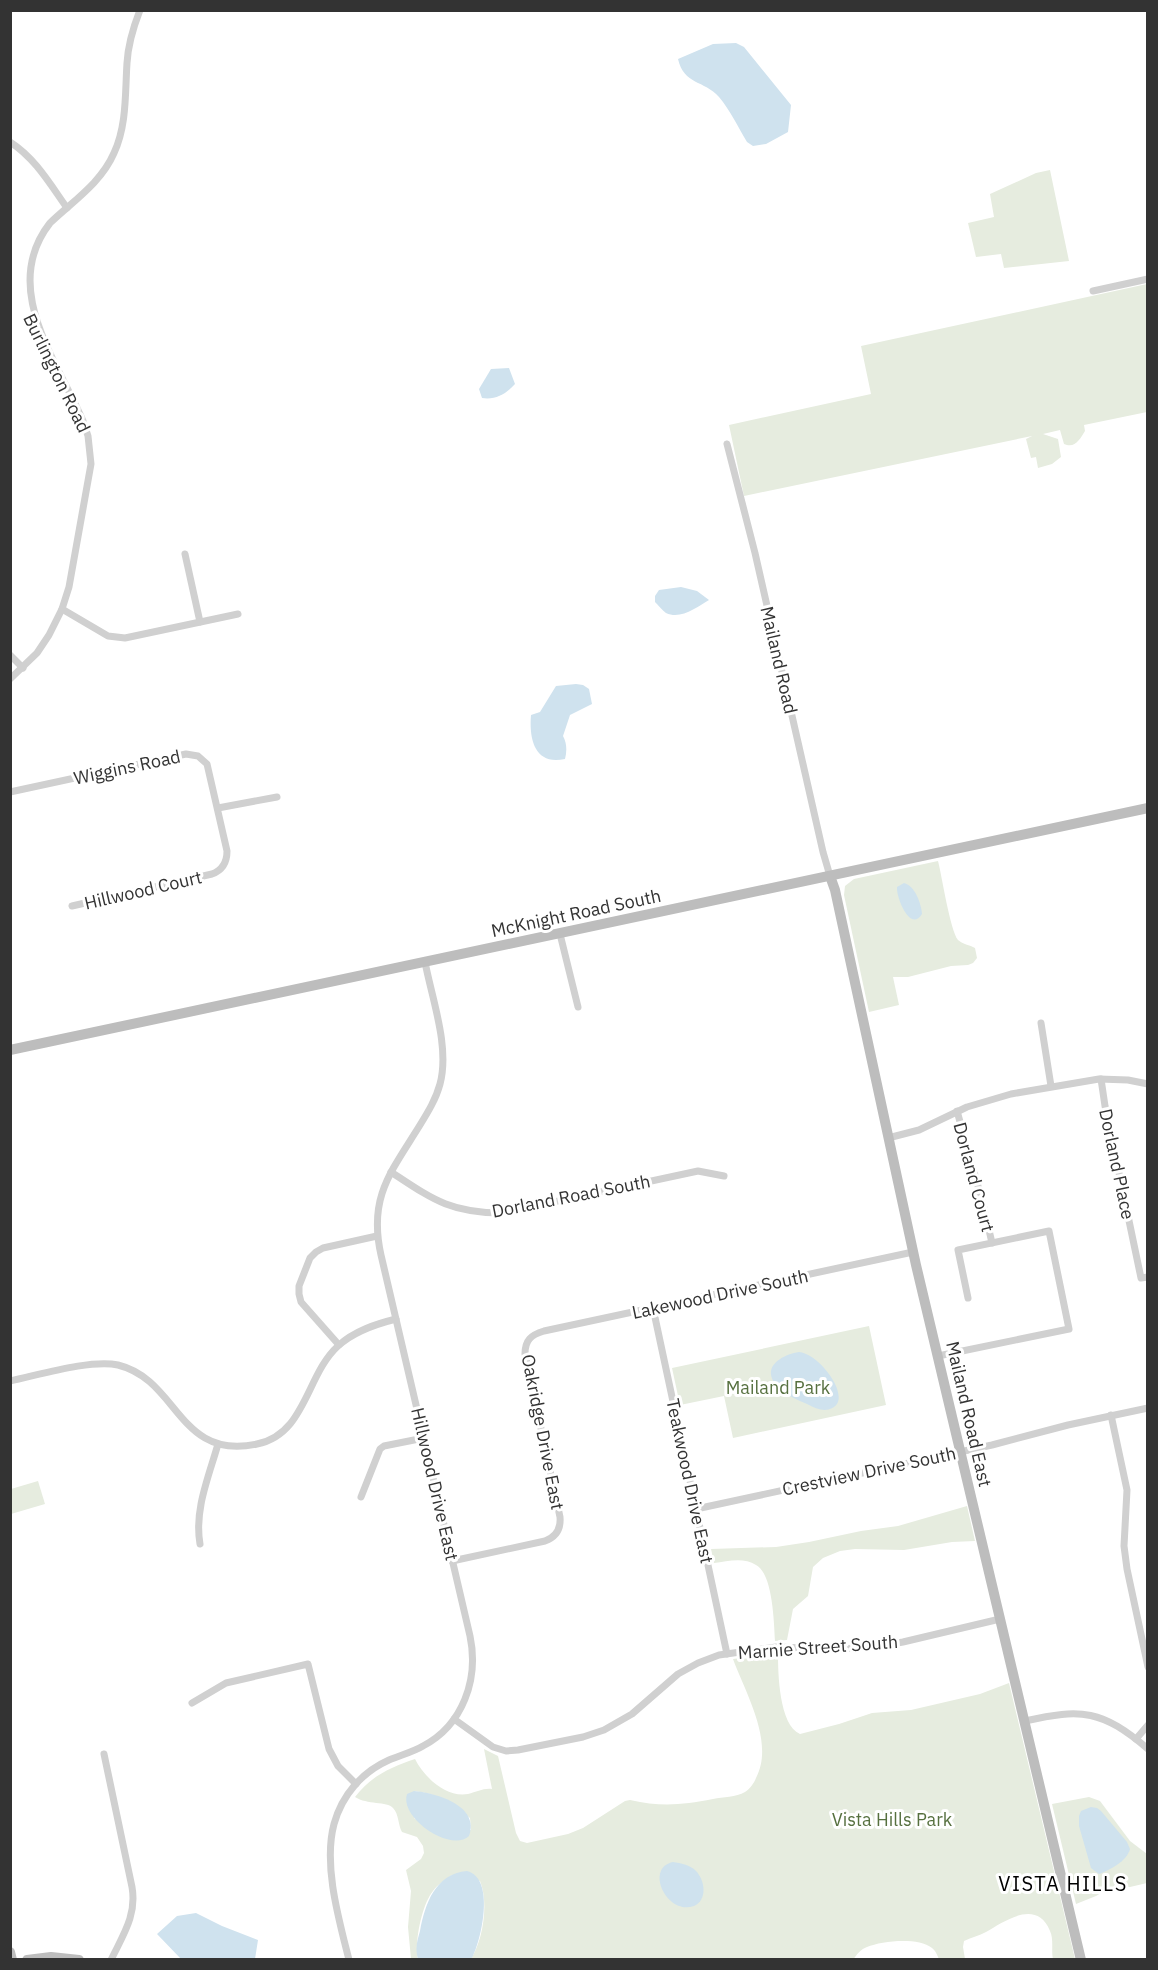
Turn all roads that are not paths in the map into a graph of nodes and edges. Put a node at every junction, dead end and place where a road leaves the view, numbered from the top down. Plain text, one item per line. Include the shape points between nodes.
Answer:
1 (140, 10) edge
2 (10, 142) edge
3 (67, 208) junction
4 (1148, 279) edge
5 (1093, 291) dead end
6 (727, 444) dead end
7 (185, 554) dead end
8 (62, 609) junction
9 (238, 614) dead end
10 (200, 622) junction
11 (10, 655) edge
12 (23, 668) junction
13 (10, 679) edge
14 (10, 792) edge
15 (277, 798) dead end
16 (218, 808) junction
17 (1148, 808) edge
18 (830, 876) junction
19 (72, 906) dead end
20 (560, 934) junction
21 (425, 962) junction
22 (578, 1007) dead end
23 (1041, 1023) dead end
24 (10, 1050) edge
25 (1101, 1079) junction
26 (1148, 1084) edge
27 (1052, 1086) junction
28 (957, 1111) junction
29 (888, 1138) junction
30 (391, 1172) junction
31 (724, 1176) dead end
32 (377, 1236) junction
33 (992, 1243) junction
34 (913, 1252) junction
35 (1148, 1276) edge
36 (968, 1298) dead end
37 (653, 1308) junction
38 (396, 1319) junction
39 (528, 1340) joint
40 (339, 1345) junction
41 (938, 1356) junction
42 (10, 1381) edge
43 (1148, 1408) edge
44 (1111, 1415) junction
45 (423, 1438) junction
46 (218, 1444) junction
47 (960, 1452) junction
48 (361, 1497) dead end
49 (696, 1509) junction
50 (200, 1544) dead end
51 (452, 1561) junction
52 (1000, 1619) junction
53 (727, 1654) junction
54 (1148, 1667) edge
55 (192, 1702) dead end
56 (454, 1719) junction
57 (1025, 1721) junction
58 (1148, 1725) edge
59 (1136, 1739) junction
60 (1148, 1749) edge
61 (104, 1754) dead end
62 (356, 1784) junction
63 (10, 1952) edge
64 (12, 1959) edge
65 (27, 1959) edge
66 (79, 1959) edge
67 (111, 1959) edge
68 (350, 1959) edge
69 (1081, 1959) edge

1 - 3 street, Burlington Road via 129,46 124,113 116,150 98,179
2 - 3 street via 29,157
3 - 8 street, Burlington Road via 39,235 27,261 23,284 27,314 81,415 91,451 90,477
4 - 5 street
6 - 18 street, Mailand Road
7 - 10 street
8 - 10 street via 117,637
8 - 12 street, Burlington Road via 49,635
9 - 10 street
11 - 12 street
12 - 13 street, Burlington Road
14 - 16 street, Wiggins Road via 192,754 207,764
15 - 16 street
16 - 19 street, Hillwood Court via 227,857 217,872
17 - 18 street, McKnight Road South
18 - 20 street, McKnight Road South
18 - 29 street, Mailand Road East
20 - 21 street, McKnight Road South
20 - 22 street
21 - 24 street, McKnight Road South
21 - 30 street, Hillwood Drive East via 442,1042 442,1076 431,1106
23 - 27 street
25 - 26 street
25 - 27 street
25 - 35 street, Dorland Place via 1141,1278
27 - 28 street via 996,1097
28 - 29 street via 919,1130
28 - 33 street, Dorland Court
29 - 34 street, Mailand Road East
30 - 31 street, Dorland Road South via 444,1204 488,1213 698,1171
30 - 32 street, Hillwood Drive East via 379,1200
32 - 38 street, Hillwood Drive East
32 - 40 street via 316,1252 299,1286 301,1302
33 - 36 street, Dorland Court via 958,1250
33 - 41 street, Dorland Court via 1049,1231 1069,1329
34 - 37 street, Lakewood Drive South
34 - 41 street, Mailand Road East
37 - 39 street, Lakewood Drive South via 543,1331
37 - 49 street, Teakwood Drive East
38 - 40 street via 377,1324
38 - 45 street, Hillwood Drive East
39 - 51 street, Oakridge Drive East via 526,1356 560,1526 548,1540
40 - 46 street via 325,1361 303,1405 276,1438 255,1445
41 - 47 street, Mailand Road East
42 - 46 street via 116,1364 141,1374 195,1432
43 - 44 street, Crestview Drive South
44 - 47 street, Crestview Drive South
44 - 54 street via 1126,1490 1126,1569
45 - 48 street via 380,1449
45 - 51 street, Hillwood Drive East
46 - 50 street via 199,1510
47 - 49 street, Crestview Drive South
47 - 52 street, Mailand Road East
49 - 53 street, Teakwood Drive East
51 - 56 street, Hillwood Drive East via 473,1655 470,1687
52 - 53 street, Marnie Street South via 875,1647 776,1647
52 - 57 street, Mailand Road East
53 - 56 street, Marnie Street South via 684,1670 625,1719 583,1737 506,1751 493,1747
55 - 62 street via 226,1683 308,1664 329,1749 338,1766
56 - 62 street, Hillwood Drive East via 432,1741 380,1765
57 - 59 street via 1086,1714 1111,1722
57 - 69 street, Mailand Road East
58 - 59 street
59 - 60 street
61 - 67 street via 134,1898 131,1919
62 - 68 street, Hillwood Drive East via 336,1816 330,1849 337,1906
63 - 64 street
65 - 66 street

